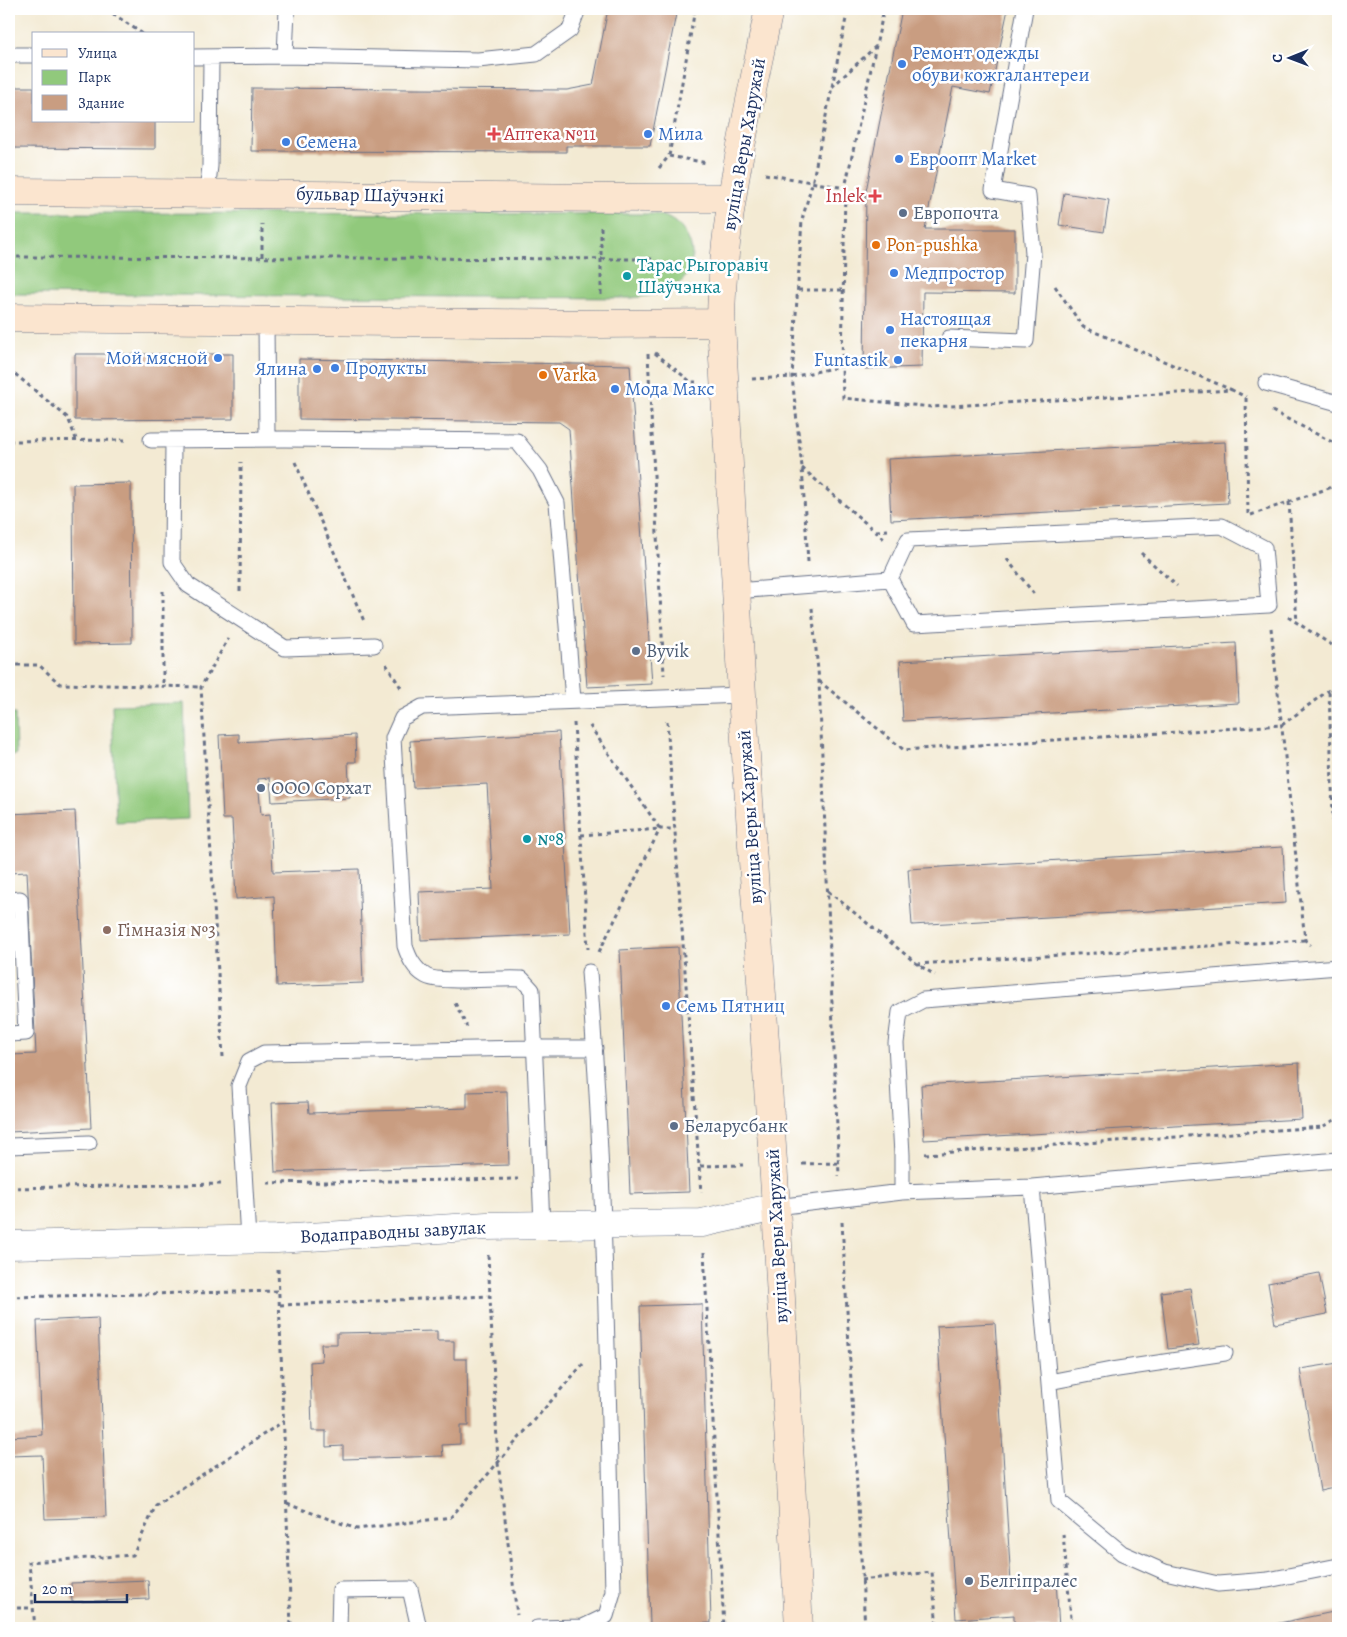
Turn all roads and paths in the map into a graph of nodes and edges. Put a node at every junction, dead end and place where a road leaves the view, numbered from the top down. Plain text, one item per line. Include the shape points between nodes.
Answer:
1 (106, 9) edge
2 (287, 9) edge
3 (578, 9) edge
4 (695, 9) edge
5 (769, 9) edge
6 (848, 9) edge
7 (884, 9) edge
8 (1025, 9) edge
9 (140, 32) edge
10 (876, 47) junction
11 (9, 55) edge
12 (32, 55) edge
13 (285, 56) junction
14 (195, 57) edge
15 (211, 57) junction
16 (832, 88) junction
17 (669, 156) dead end
18 (812, 184) junction
19 (845, 188) junction
20 (9, 192) edge
21 (206, 192) junction
22 (601, 198) junction
23 (732, 198) junction
24 (1033, 253) junction
25 (9, 257) edge
26 (601, 259) junction
27 (652, 259) dead end
28 (798, 290) junction
29 (843, 290) junction
30 (9, 318) edge
31 (266, 320) junction
32 (721, 323) junction
33 (601, 324) junction
34 (949, 338) dead end
35 (648, 347) dead end
36 (842, 366) junction
37 (9, 369) edge
38 (792, 377) junction
39 (1266, 383) dead end
40 (1232, 390) junction
41 (1255, 402) dead end
42 (1338, 403) edge
43 (1264, 407) dead end
44 (241, 439) junction
45 (267, 439) junction
46 (284, 439) junction
47 (76, 440) junction
48 (151, 440) joint
49 (173, 440) junction
50 (9, 441) edge
51 (1338, 444) edge
52 (802, 467) junction
53 (1338, 485) edge
54 (1289, 502) junction
55 (1248, 516) dead end
56 (1116, 531) junction
57 (990, 536) junction
58 (900, 556) junction
59 (890, 579) junction
60 (810, 585) junction
61 (736, 591) junction
62 (1268, 605) junction
63 (1202, 608) junction
64 (1051, 616) junction
65 (240, 619) junction
66 (1297, 623) junction
67 (374, 645) junction
68 (1338, 649) edge
69 (9, 664) edge
70 (819, 681) junction
71 (201, 687) junction
72 (1329, 690) junction
73 (1338, 690) edge
74 (742, 695) junction
75 (665, 697) junction
76 (573, 700) junction
77 (416, 710) junction
78 (1282, 725) junction
79 (675, 828) junction
80 (660, 829) junction
81 (581, 835) junction
82 (828, 890) junction
83 (9, 900) edge
84 (1305, 940) junction
85 (917, 964) junction
86 (1338, 968) edge
87 (589, 972) junction
88 (444, 980) junction
89 (970, 998) junction
90 (221, 1018) dead end
91 (9, 1034) edge
92 (535, 1048) junction
93 (595, 1048) junction
94 (478, 1050) junction
95 (1338, 1118) edge
96 (90, 1144) dead end
97 (9, 1146) edge
98 (902, 1155) junction
99 (1338, 1160) edge
100 (540, 1178) junction
101 (246, 1183) junction
102 (1032, 1187) junction
103 (9, 1188) edge
104 (902, 1192) junction
105 (841, 1201) junction
106 (776, 1207) junction
107 (702, 1223) junction
108 (542, 1225) junction
109 (604, 1225) junction
110 (487, 1226) junction
111 (248, 1239) junction
112 (277, 1239) junction
113 (9, 1245) edge
114 (280, 1291) junction
115 (490, 1296) junction
116 (9, 1298) edge
117 (280, 1305) junction
118 (607, 1337) junction
119 (1225, 1352) dead end
120 (1049, 1382) junction
121 (284, 1422) junction
122 (498, 1463) junction
123 (1060, 1501) junction
124 (287, 1504) junction
125 (1338, 1566) edge
126 (861, 1580) junction
127 (9, 1608) edge
128 (33, 1608) junction
129 (518, 1618) dead end
130 (35, 1628) edge
131 (291, 1628) edge
132 (339, 1628) edge
133 (419, 1628) edge
134 (537, 1628) edge
135 (724, 1628) edge
136 (799, 1628) edge
137 (864, 1628) edge
138 (937, 1628) edge
139 (1072, 1628) edge

1 - 9 path
2 - 13 lane
3 - 13 lane via 570,30 536,54 478,60
4 - 17 path
5 - 23 main road, вуліца Веры Харужай
6 - 16 path
7 - 10 path
8 - 24 lane via 993,190 1028,196
10 - 16 path
10 - 19 path
11 - 12 lane
13 - 15 lane
14 - 15 lane
15 - 21 lane via 210,166
16 - 18 path
18 - 19 path
18 - 28 path via 802,220
19 - 29 path
20 - 21 main road, бульвар Шаўчэнкі
21 - 22 main road, бульвар Шаўчэнкі
22 - 23 main road, бульвар Шаўчэнкі
22 - 26 path
23 - 32 main road, вуліца Веры Харужай via 721,286
24 - 34 lane via 1026,341
24 - 40 path via 1083,327
25 - 26 path
26 - 27 path
26 - 33 path
28 - 29 path
28 - 38 path
29 - 36 path
30 - 31 main road
31 - 33 main road
31 - 45 lane
32 - 33 main road
32 - 61 main road, вуліца Веры Харужай
35 - 75 path
36 - 38 path
36 - 40 path via 843,398 932,407
37 - 47 path via 68,418
38 - 52 path
39 - 42 lane
40 - 41 path
43 - 51 path
44 - 45 lane
44 - 49 lane
44 - 65 path
45 - 46 lane
46 - 67 path
46 - 76 lane via 517,441 540,470 556,503
47 - 48 path
47 - 50 path
48 - 49 lane
49 - 65 lane via 172,562 188,585
52 - 58 path via 876,530
52 - 60 path
53 - 54 path
54 - 55 path
54 - 66 path
56 - 57 lane
56 - 62 lane via 1222,526 1264,548
56 - 63 path
57 - 58 lane via 908,540
57 - 64 path
58 - 59 lane
59 - 60 lane
59 - 64 lane via 914,624
60 - 61 lane
60 - 70 path
61 - 74 main road, вуліца Веры Харужай
62 - 63 lane
62 - 66 path
62 - 78 path
63 - 64 lane
65 - 67 lane via 286,648
65 - 71 path
66 - 68 path
67 - 77 path
69 - 71 path via 39,665 60,684
70 - 78 path via 904,750
70 - 82 path
71 - 90 path
72 - 73 path
72 - 78 path
72 - 86 path
74 - 75 lane
74 - 106 main road, вуліца Веры Харужай
75 - 76 lane
75 - 79 path
76 - 77 lane via 422,707
76 - 80 path
76 - 81 path
77 - 88 lane via 402,718 393,738 405,946 411,962 428,977
78 - 84 path
79 - 80 path
79 - 107 path
80 - 81 path
80 - 87 path
81 - 87 path
82 - 85 path
82 - 105 path
83 - 91 lane via 20,899 26,1033
84 - 85 path
84 - 86 path
85 - 89 path
86 - 89 lane
87 - 93 lane
88 - 92 lane via 522,979 532,990
88 - 94 path
89 - 98 lane via 923,1000 900,1012 896,1043
92 - 93 lane
92 - 94 lane
92 - 100 lane
93 - 109 lane
94 - 101 lane via 264,1053 250,1062 239,1086
95 - 98 path via 1322,1127
96 - 97 lane
98 - 104 lane
99 - 102 lane
100 - 101 path
100 - 108 lane
101 - 103 path
101 - 111 lane
102 - 104 lane
102 - 120 lane
104 - 105 lane
105 - 106 lane
105 - 126 path
106 - 107 street, Водаправодны завулак
106 - 136 main road, вуліца Веры Харужай
107 - 109 street, Водаправодны завулак
107 - 135 path
108 - 109 street, Водаправодны завулак
108 - 110 street, Водаправодны завулак
109 - 118 lane
110 - 112 street, Водаправодны завулак
110 - 115 path
111 - 112 street, Водаправодны завулак
111 - 113 street, Водаправодны завулак
112 - 114 path
114 - 116 path
114 - 117 path
115 - 117 path
115 - 122 path
117 - 121 path
118 - 122 path
118 - 134 lane via 613,1592 606,1616 583,1627
119 - 120 lane
120 - 123 lane
121 - 124 path
121 - 128 path via 156,1505 133,1555 29,1562
122 - 124 path via 451,1517 357,1530
122 - 129 path
123 - 125 lane via 1122,1553 1164,1572 1218,1584 1268,1580
123 - 139 path
124 - 131 path
126 - 137 path
126 - 138 path via 932,1572
127 - 128 path
128 - 130 path
132 - 133 lane via 340,1590 410,1589

